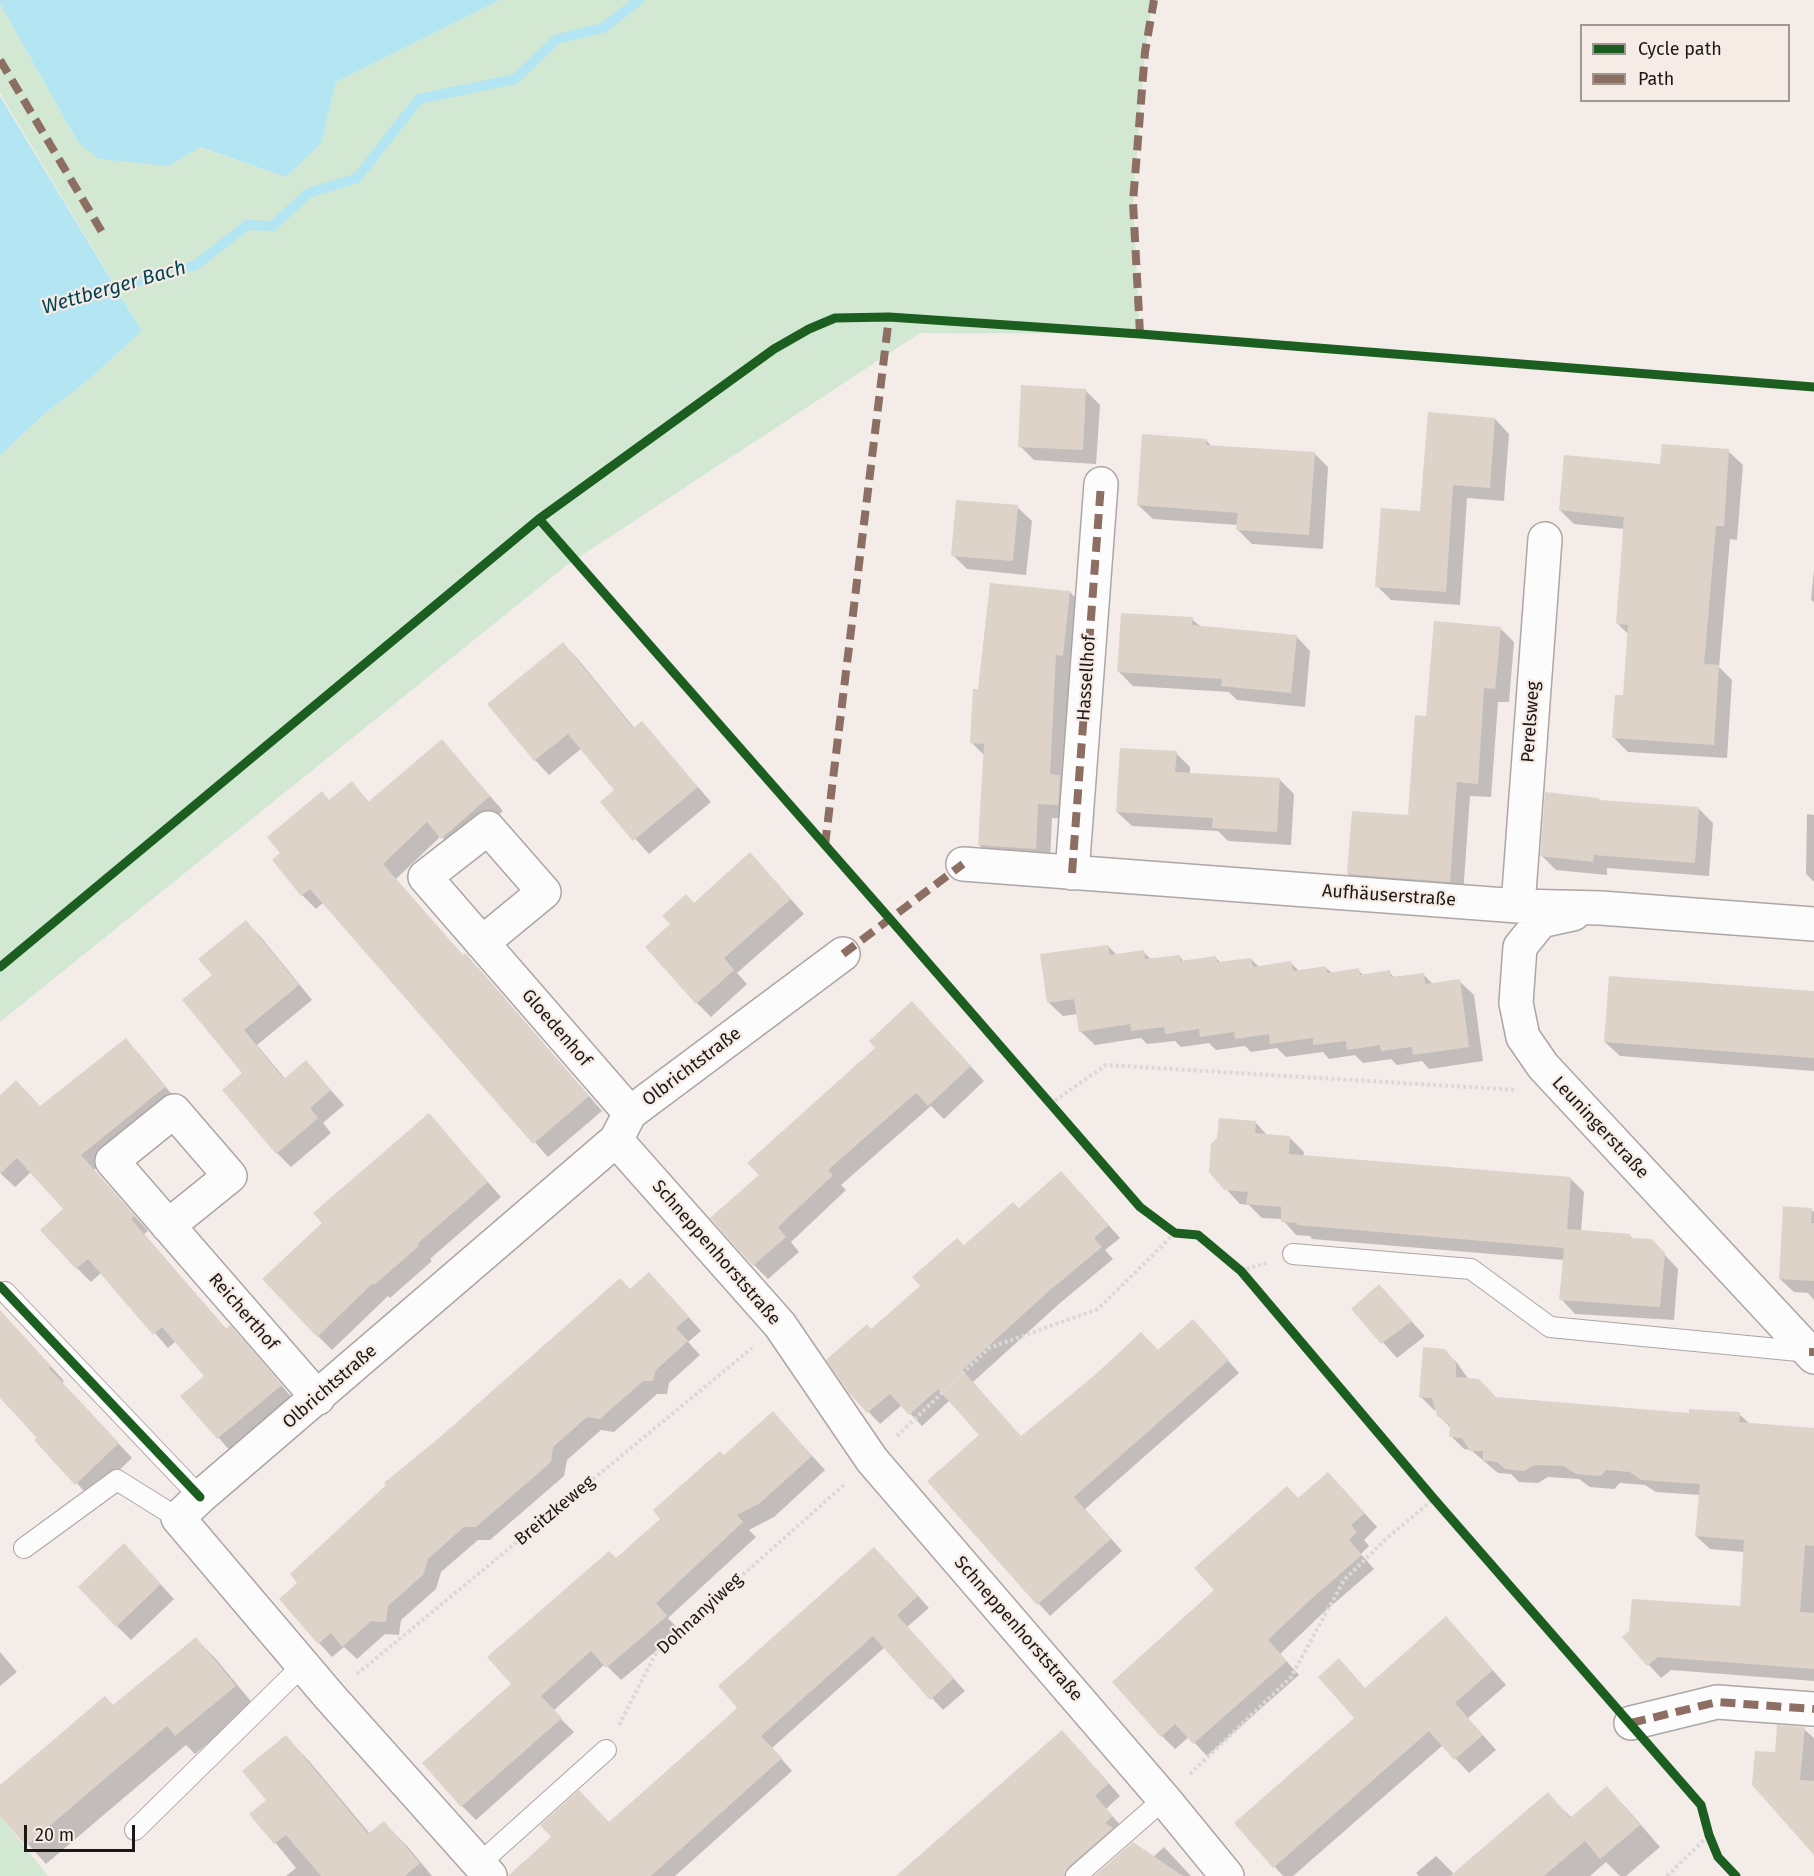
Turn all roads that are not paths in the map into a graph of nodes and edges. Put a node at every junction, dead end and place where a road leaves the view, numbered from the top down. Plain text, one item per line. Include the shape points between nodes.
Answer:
1 (1101, 484) dead end
2 (1545, 539) dead end
3 (963, 864) dead end
4 (1072, 873) junction
5 (1518, 906) junction
6 (1601, 908) junction
7 (1814, 924) edge
8 (482, 943) dead end
9 (843, 954) dead end
10 (623, 1126) junction
11 (168, 1226) dead end
12 (1293, 1254) dead end
13 (5, 1292) dead end
14 (1812, 1354) edge
15 (318, 1398) junction
16 (189, 1508) junction
17 (24, 1548) dead end
18 (303, 1665) junction
19 (1814, 1709) edge
20 (1631, 1723) dead end
21 (606, 1750) road end
22 (1164, 1798) junction
23 (135, 1830) dead end
24 (486, 1873) edge
25 (1076, 1876) edge
26 (1227, 1876) edge

1 - 4 street, Hassellhof
2 - 5 street, Perelsweg
3 - 4 street, Aufhäuserstraße
4 - 5 street, Aufhäuserstraße
5 - 6 street, Aufhäuserstraße
6 - 7 street, Aufhäuserstraße
6 - 14 street, Leuningerstraße via 1541,921 1520,947 1516,1003 1523,1037 1567,1093
8 - 10 street, Gloedenhof
9 - 10 street, Olbrichtstraße
10 - 15 street, Olbrichtstraße
10 - 22 street, Schneppenhorststraße via 780,1325 872,1460
11 - 15 street, Reicherthof
12 - 14 lane, Leuningerstraße via 1471,1269 1550,1327
13 - 16 lane
15 - 16 street, Olbrichtstraße
16 - 17 lane via 117,1480
16 - 18 street
18 - 23 lane
18 - 24 street
19 - 20 street via 1717,1702
21 - 24 lane
22 - 25 lane
22 - 26 street, Schneppenhorststraße

